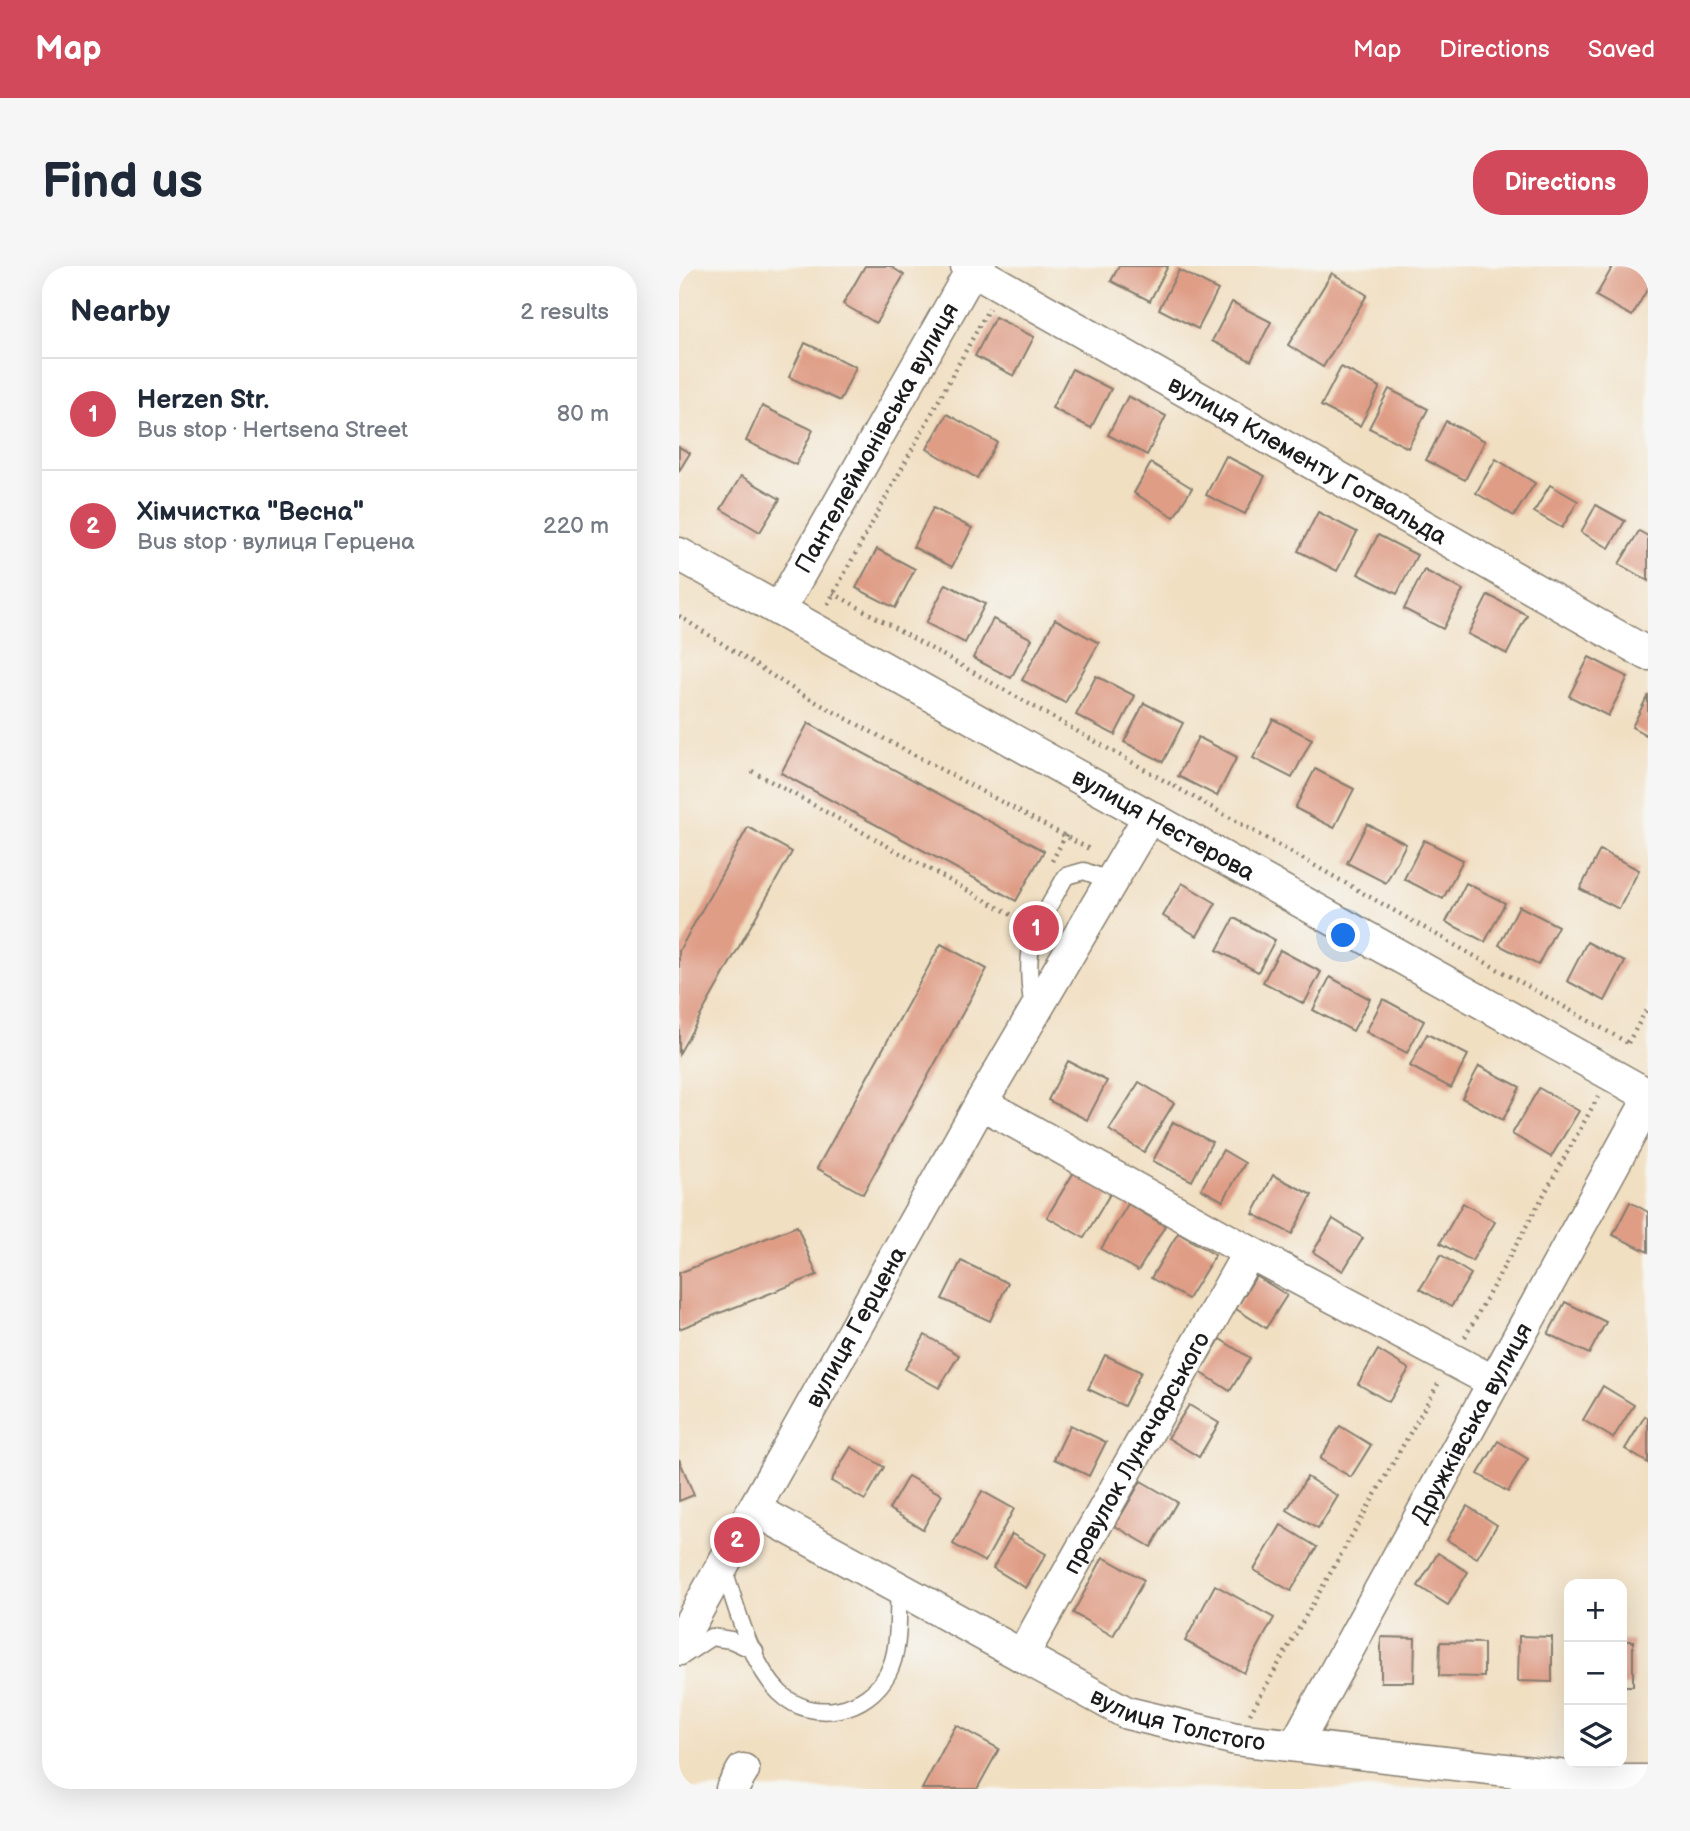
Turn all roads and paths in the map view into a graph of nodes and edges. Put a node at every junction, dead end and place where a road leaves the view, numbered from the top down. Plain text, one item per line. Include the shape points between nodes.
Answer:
1 (971, 267) edge
2 (1001, 286) junction
3 (679, 554) edge
4 (833, 593) junction
5 (779, 610) junction
6 (679, 615) edge
7 (815, 631) junction
8 (1648, 654) edge
9 (753, 771) dead end
10 (1149, 817) junction
11 (1115, 874) junction
12 (1037, 928) junction
13 (1034, 1012) junction
14 (1628, 1043) dead end
15 (1648, 1096) edge
16 (1648, 1101) edge
17 (981, 1103) junction
18 (1249, 1252) junction
19 (1495, 1382) junction
20 (754, 1509) junction
21 (722, 1565) junction
22 (899, 1588) junction
23 (679, 1643) edge
24 (755, 1651) junction
25 (1022, 1656) junction
26 (679, 1658) edge
27 (1296, 1745) junction
28 (1648, 1781) edge

1 - 2 street, вулиця Клементу Готвальда
1 - 5 street, Пантелеймонівська вулиця
2 - 4 path
2 - 8 street, вулиця Клементу Готвальда
3 - 5 street, вулиця Нестерова
4 - 7 path
4 - 14 path
5 - 7 street, вулиця Нестерова
6 - 11 path via 801,694
7 - 10 street, вулиця Нестерова
9 - 12 path
10 - 11 street, вулиця Герцена
10 - 15 street, вулиця Нестерова
11 - 12 lane via 1084,871 1066,876
11 - 13 street, вулиця Герцена
12 - 13 lane via 1027,971
13 - 17 street, вулиця Герцена
16 - 19 street, Дружківська вулиця
17 - 18 street
17 - 20 street, вулиця Герцена
18 - 19 street
18 - 25 street, провулок Луначарського
19 - 27 street, Дружківська вулиця
20 - 21 street, вулиця Герцена
20 - 22 street, вулиця Толстого
21 - 23 street, вулиця Герцена
21 - 24 lane
22 - 24 lane via 895,1652 888,1673 872,1693 856,1703 834,1712 805,1709 781,1694
22 - 25 street, вулиця Толстого
24 - 26 lane via 711,1637
25 - 27 street, вулиця Толстого via 1127,1713 1236,1739
27 - 28 street, вулиця Толстого via 1602,1781

